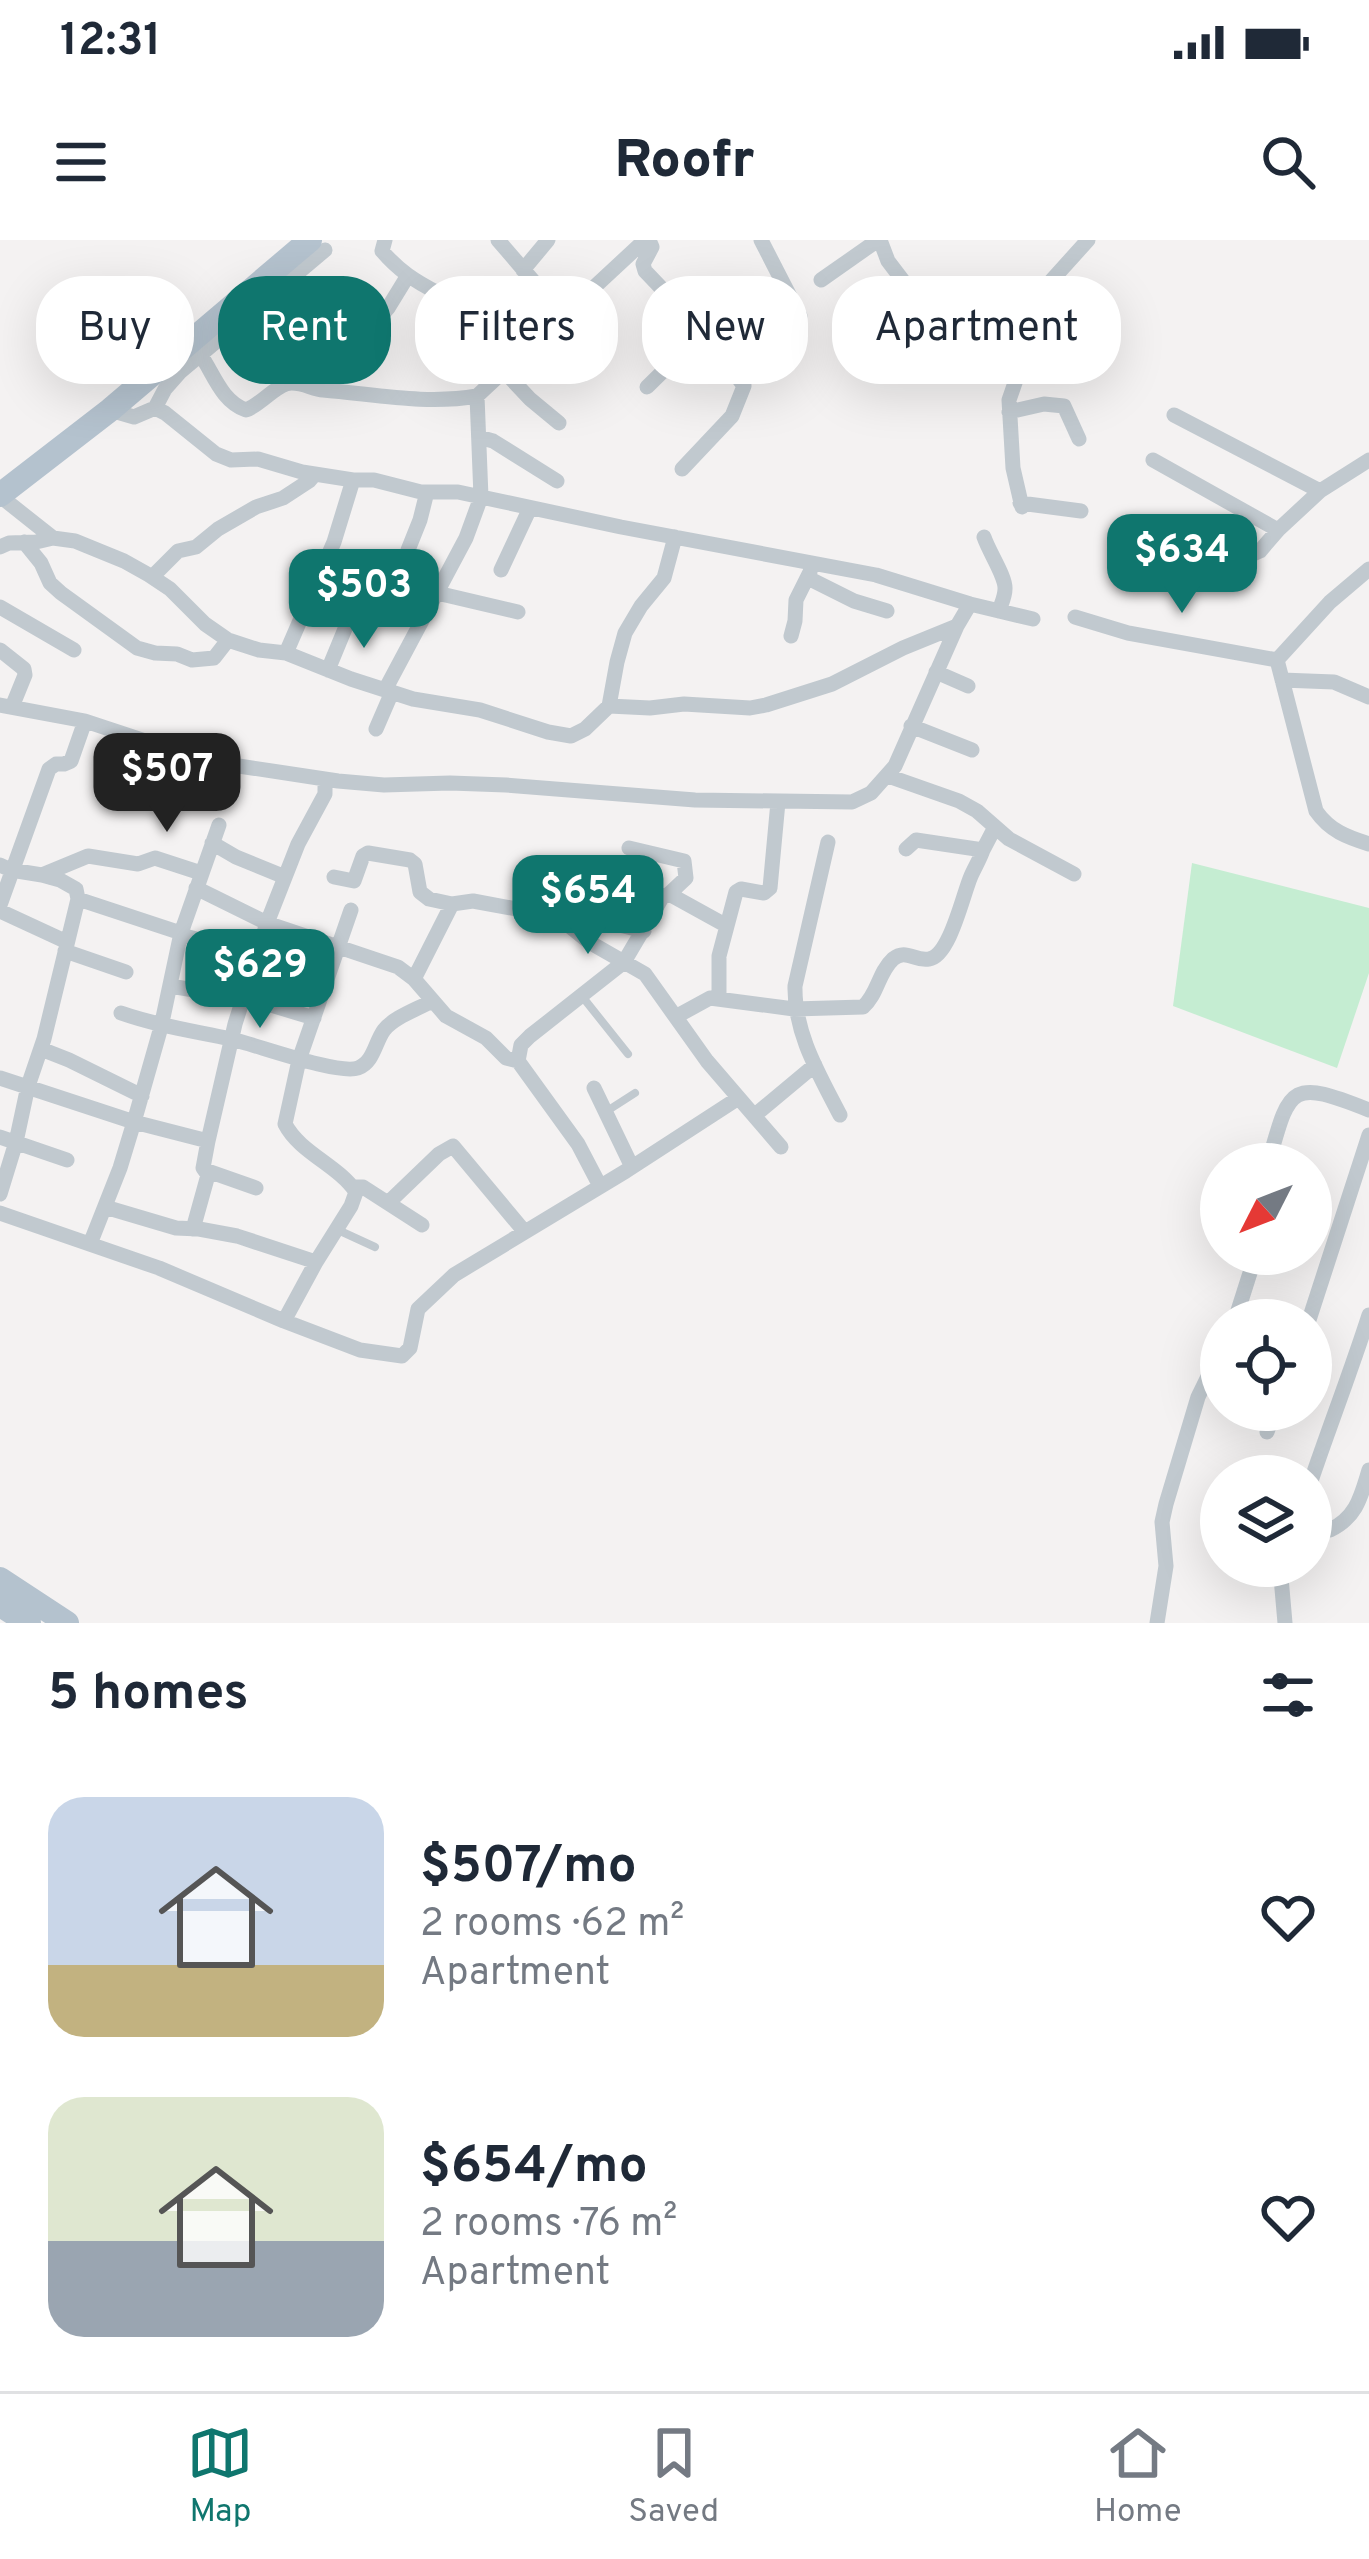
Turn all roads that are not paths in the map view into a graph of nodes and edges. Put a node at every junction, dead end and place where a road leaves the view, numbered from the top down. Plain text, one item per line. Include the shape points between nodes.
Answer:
1 (385, 240) edge
2 (498, 240) edge
3 (548, 240) edge
4 (646, 240) edge
5 (761, 240) edge
6 (879, 240) edge
7 (1088, 240) edge
8 (317, 245) edge
9 (606, 276) edge
10 (650, 276) edge
11 (779, 276) edge
12 (899, 276) edge
13 (407, 277) junction
14 (821, 280) dead end
15 (415, 281) edge
16 (391, 303) edge
17 (200, 354) junction
18 (489, 384) edge
19 (516, 384) edge
20 (651, 384) edge
21 (742, 384) edge
22 (647, 387) dead end
23 (477, 396) junction
24 (155, 408) junction
25 (110, 410) junction
26 (1009, 412) junction
27 (1174, 415) dead end
28 (559, 423) dead end
29 (479, 437) junction
30 (1078, 439) dead end
31 (1154, 460) dead end
32 (1369, 460) edge
33 (682, 469) dead end
34 (315, 474) junction
35 (353, 480) junction
36 (557, 481) dead end
37 (1321, 491) junction
38 (427, 492) junction
39 (0, 495) edge
40 (481, 497) junction
41 (530, 508) junction
42 (1082, 511) dead end
43 (1278, 530) junction
44 (675, 537) junction
45 (984, 537) dead end
46 (53, 538) junction
47 (23, 542) junction
48 (0, 547) edge
49 (408, 550) dead end
50 (1126, 568) dead end
51 (1369, 569) edge
52 (501, 570) dead end
53 (810, 571) junction
54 (152, 577) junction
55 (437, 593) junction
56 (970, 604) junction
57 (354, 607) dead end
58 (887, 610) dead end
59 (999, 611) junction
60 (518, 612) dead end
61 (2, 615) edge
62 (1076, 617) dead end
63 (1033, 619) dead end
64 (957, 626) junction
65 (791, 636) dead end
66 (228, 640) junction
67 (0, 650) edge
68 (74, 650) dead end
69 (286, 653) junction
70 (1277, 660) junction
71 (328, 670) junction
72 (936, 672) junction
73 (1282, 680) junction
74 (968, 686) dead end
75 (388, 691) junction
76 (1369, 698) edge
77 (609, 706) junction
78 (4, 708) edge
79 (85, 721) junction
80 (911, 726) junction
81 (376, 729) dead end
82 (972, 749) dead end
83 (889, 776) junction
84 (325, 779) junction
85 (778, 802) junction
86 (219, 824) dead end
87 (995, 827) junction
88 (828, 842) dead end
89 (212, 843) junction
90 (1369, 844) edge
91 (629, 848) dead end
92 (906, 850) dead end
93 (983, 850) junction
94 (541, 863) dead end
95 (6, 868) edge
96 (1074, 874) dead end
97 (42, 875) junction
98 (285, 877) junction
99 (334, 878) dead end
100 (199, 880) junction
101 (669, 894) junction
102 (78, 899) junction
103 (452, 904) junction
104 (0, 908) edge
105 (351, 910) dead end
106 (533, 912) junction
107 (563, 921) junction
108 (267, 923) junction
109 (727, 926) junction
110 (644, 931) junction
111 (181, 934) junction
112 (66, 946) junction
113 (340, 946) junction
114 (238, 950) dead end
115 (256, 959) junction
116 (624, 962) junction
117 (126, 972) dead end
118 (414, 979) junction
119 (170, 986) junction
120 (326, 986) junction
121 (581, 995) junction
122 (244, 999) junction
123 (719, 999) junction
124 (432, 1001) junction
125 (794, 1009) junction
126 (122, 1013) dead end
127 (677, 1016) junction
128 (314, 1018) junction
129 (161, 1027) junction
130 (231, 1039) junction
131 (40, 1049) junction
132 (628, 1054) dead end
133 (299, 1060) junction
134 (518, 1060) junction
135 (814, 1065) junction
136 (0, 1078) edge
137 (28, 1087) junction
138 (594, 1088) dead end
139 (635, 1093) dead end
140 (142, 1096) junction
141 (737, 1099) junction
142 (1369, 1110) edge
143 (605, 1112) junction
144 (755, 1115) junction
145 (840, 1115) dead end
146 (134, 1123) junction
147 (1369, 1135) edge
148 (8, 1139) edge
149 (208, 1141) junction
150 (1274, 1143) edge
151 (781, 1147) dead end
152 (67, 1160) dead end
153 (632, 1168) junction
154 (205, 1170) junction
155 (600, 1186) junction
156 (256, 1187) dead end
157 (354, 1187) junction
158 (0, 1194) edge
159 (388, 1203) junction
160 (105, 1207) junction
161 (0, 1213) edge
162 (422, 1225) dead end
163 (193, 1229) junction
164 (335, 1229) junction
165 (524, 1231) junction
166 (90, 1244) junction
167 (375, 1247) dead end
168 (316, 1262) junction
169 (1316, 1299) edge
170 (1369, 1315) edge
171 (284, 1322) junction
172 (1364, 1348) edge
173 (1200, 1393) edge
174 (1321, 1455) edge
175 (1369, 1470) edge
176 (1332, 1529) edge
177 (0, 1580) edge
178 (1282, 1587) edge
179 (0, 1605) edge
180 (29, 1623) edge
181 (67, 1623) edge
182 (1156, 1623) edge
183 (1286, 1623) edge

1 - 13 street via 382,251
2 - 3 street via 528,276
4 - 9 street
4 - 10 street
5 - 11 street
6 - 12 street
6 - 14 street
7 - 26 street via 1033,302
8 - 17 street
8 - 25 main road
13 - 15 street
13 - 16 street
17 - 23 street via 220,389 246,410 293,383 449,401
17 - 24 street
18 - 23 street
19 - 28 street
20 - 22 street
21 - 33 street via 732,416
23 - 29 street
24 - 25 street via 134,417
24 - 34 street via 224,458
25 - 39 main road
26 - 30 street via 1064,406
26 - 42 street via 1021,505
27 - 37 street
29 - 36 street
29 - 40 street
31 - 43 street
32 - 37 street
34 - 35 street
34 - 54 street via 283,499 178,551
35 - 38 street
35 - 69 street
37 - 43 street
38 - 40 street
38 - 49 street
39 - 46 street
40 - 41 street
40 - 55 street
41 - 44 street
41 - 52 street
43 - 50 street via 1251,555 1208,553 1149,570
44 - 53 street
44 - 77 street via 664,578 626,633
45 - 59 street via 1004,581
46 - 47 street
46 - 54 street
47 - 48 street
47 - 66 street via 50,583 137,648 192,660 214,658
51 - 70 street
53 - 56 street via 876,574
53 - 58 street via 854,601
53 - 65 street
54 - 66 street
55 - 60 street
55 - 75 street
56 - 59 street
56 - 64 street
57 - 71 street
59 - 63 street
61 - 68 street
62 - 70 street
64 - 72 street
64 - 77 street via 832,685 766,705
66 - 69 street
67 - 78 street via 25,675
69 - 71 street
70 - 73 street
71 - 75 street
72 - 74 street
72 - 80 street
73 - 76 street via 1334,682
73 - 90 street via 1316,811 1339,834
75 - 77 street via 561,736 578,733
75 - 81 street
78 - 79 street
79 - 84 street via 206,761
79 - 95 street via 71,761 50,769
80 - 82 street
80 - 83 street
83 - 85 street via 852,802
83 - 87 street via 959,801
84 - 85 street
84 - 98 street
85 - 109 street via 770,888 739,890
86 - 89 street
87 - 93 street
87 - 96 street
88 - 125 street
89 - 98 street
89 - 100 street
91 - 101 street via 684,861 686,878
92 - 93 street via 916,840
93 - 125 street via 939,954 895,957 863,1007
94 - 106 street
95 - 97 street
95 - 104 street
97 - 100 street via 88,856 138,864 155,858
97 - 102 street via 68,883
98 - 108 street
99 - 103 street via 354,881 368,853 410,860 422,894
100 - 108 street
100 - 111 street
101 - 109 street
101 - 110 street
102 - 111 street
102 - 112 street
103 - 106 street
103 - 118 street
104 - 112 street
105 - 113 street
106 - 107 street
107 - 110 street
107 - 116 street
108 - 113 street
108 - 115 street
109 - 123 street
110 - 116 street
111 - 114 street
111 - 119 street
112 - 117 street
112 - 131 street
113 - 118 street
113 - 120 street
115 - 120 street
115 - 122 street
116 - 121 street
116 - 127 street via 645,974
118 - 124 street
119 - 122 street
119 - 129 street
120 - 128 street
121 - 132 lane
121 - 134 street via 521,1045
122 - 128 street
122 - 130 street
123 - 125 street
123 - 127 street
124 - 133 street via 391,1023 356,1069
124 - 134 street
125 - 135 street
126 - 129 street
127 - 141 street
128 - 133 street
129 - 130 street
129 - 140 street
130 - 133 street
130 - 149 street
131 - 137 street
131 - 140 street
133 - 157 street via 287,1131
134 - 155 street
135 - 144 street
135 - 145 street
136 - 137 street
137 - 146 street
137 - 148 street
138 - 143 street
139 - 143 lane
140 - 146 street
141 - 144 street
141 - 153 street
142 - 150 street via 1328,1093 1292,1098
143 - 153 street
144 - 151 street
146 - 149 street
146 - 160 street
147 - 169 street
148 - 152 street
148 - 158 street
149 - 154 street
153 - 155 street
154 - 156 street
154 - 163 street
155 - 165 street
157 - 159 street
157 - 164 street
159 - 162 street
159 - 165 street via 454,1146
160 - 163 street
160 - 166 street
161 - 166 street
163 - 168 street
164 - 167 lane
164 - 168 street
165 - 171 street via 427,1298 402,1356
166 - 171 street
168 - 171 street
170 - 172 street
172 - 174 street
173 - 182 street via 1162,1522 1166,1566
175 - 176 street via 1359,1505
177 - 181 main road
178 - 183 street
179 - 180 main road

